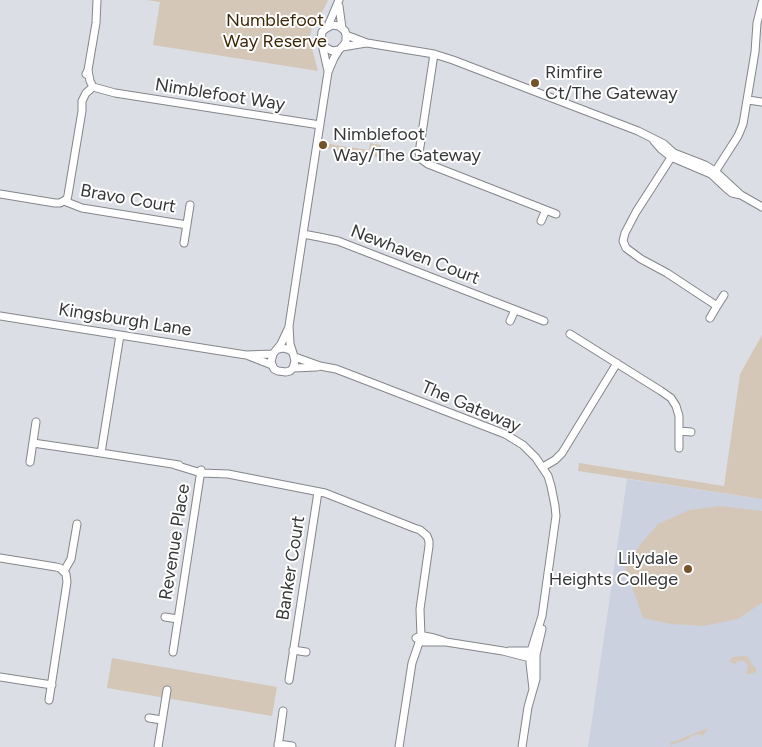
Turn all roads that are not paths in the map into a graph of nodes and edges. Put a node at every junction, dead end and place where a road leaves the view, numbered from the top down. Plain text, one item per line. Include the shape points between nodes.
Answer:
1 (97, 0) edge
2 (102, 0) edge
3 (339, 1) edge
4 (762, 3) edge
5 (96, 23) junction
6 (328, 26) junction
7 (344, 32) junction
8 (367, 43) junction
9 (323, 44) junction
10 (340, 49) junction
11 (434, 54) junction
12 (328, 72) junction
13 (92, 89) junction
14 (748, 100) junction
15 (762, 102) edge
16 (320, 125) junction
17 (673, 155) junction
18 (714, 173) junction
19 (0, 194) edge
20 (64, 201) junction
21 (190, 205) dead end
22 (762, 207) edge
23 (546, 210) junction
24 (556, 214) dead end
25 (541, 221) dead end
26 (187, 224) junction
27 (303, 234) junction
28 (184, 243) dead end
29 (724, 295) dead end
30 (717, 306) junction
31 (515, 310) junction
32 (0, 316) edge
33 (710, 318) dead end
34 (510, 321) dead end
35 (544, 321) dead end
36 (289, 326) junction
37 (570, 334) dead end
38 (120, 335) junction
39 (274, 352) junction
40 (246, 355) junction
41 (294, 355) junction
42 (618, 363) junction
43 (272, 365) junction
44 (320, 366) junction
45 (293, 368) junction
46 (36, 422) dead end
47 (679, 430) junction
48 (690, 432) dead end
49 (33, 443) junction
50 (679, 448) dead end
51 (101, 453) junction
52 (30, 462) dead end
53 (543, 467) junction
54 (201, 471) junction
55 (318, 492) junction
56 (77, 524) dead end
57 (0, 558) edge
58 (64, 571) junction
59 (165, 617) dead end
60 (178, 619) junction
61 (419, 638) junction
62 (293, 650) junction
63 (173, 652) dead end
64 (306, 652) dead end
65 (532, 655) junction
66 (0, 677) edge
67 (289, 680) dead end
68 (52, 685) junction
69 (167, 690) dead end
70 (49, 700) dead end
71 (284, 711) dead end
72 (149, 718) dead end
73 (162, 720) junction
74 (278, 745) edge
75 (292, 746) dead end
76 (158, 747) edge
77 (398, 747) edge
78 (522, 747) edge

1 - 5 street
2 - 5 street
3 - 6 street
3 - 7 street
4 - 14 street
5 - 13 street via 88,70
6 - 7 street via 336,25
6 - 9 street via 322,32
7 - 8 street
7 - 10 street via 346,42
8 - 10 street
8 - 11 street
9 - 10 street via 332,51
9 - 12 street
10 - 12 street
11 - 17 street via 638,131 664,144
11 - 23 street via 419,153 421,159
12 - 16 street
13 - 16 street, Nimblefoot Way
13 - 20 street via 82,111 68,195
14 - 15 street
14 - 18 street via 741,130
16 - 27 street
17 - 18 street via 705,165
17 - 30 street via 636,212 624,234 624,244 640,259 668,273
18 - 22 street via 741,196
19 - 20 street, Bravo Court via 56,203
20 - 26 street, Bravo Court via 82,208
21 - 26 street, Bravo Court
23 - 24 street
23 - 25 street
26 - 28 street, Bravo Court
27 - 31 street, Newhaven Court via 338,242
27 - 36 street
29 - 30 street
30 - 33 street
31 - 34 street
31 - 35 street, Newhaven Court
32 - 38 street, Kingsburgh Lane
36 - 39 street
36 - 41 street
37 - 42 street
38 - 40 street, Kingsburgh Lane
38 - 51 street
39 - 40 street, Kingsburgh Lane
39 - 41 street via 283,348
39 - 43 street
40 - 43 street, Kingsburgh Lane
41 - 44 street, The Gateway
41 - 45 street
42 - 47 street via 671,398 678,411
42 - 53 street via 562,453
43 - 45 street via 282,372
44 - 45 street, The Gateway
44 - 53 street, The Gateway via 336,369 504,434 523,445
46 - 49 street
47 - 48 street
47 - 50 street
49 - 51 street
49 - 52 street
51 - 54 street
53 - 65 street, The Gateway via 551,486 556,516 543,627
54 - 55 street
54 - 60 street, Revenue Place
55 - 61 street via 420,530 426,536 429,552 416,626
55 - 62 street, Banker Court
56 - 58 street via 71,558
57 - 58 street
58 - 68 street via 67,582
59 - 60 street, Revenue Place
60 - 63 street, Revenue Place
61 - 65 street
61 - 77 street via 412,651
62 - 64 street
62 - 67 street, Banker Court
65 - 78 street, The Gateway via 536,673
66 - 68 street
68 - 70 street
69 - 73 street
71 - 74 street
72 - 73 street
73 - 76 street
74 - 75 street

